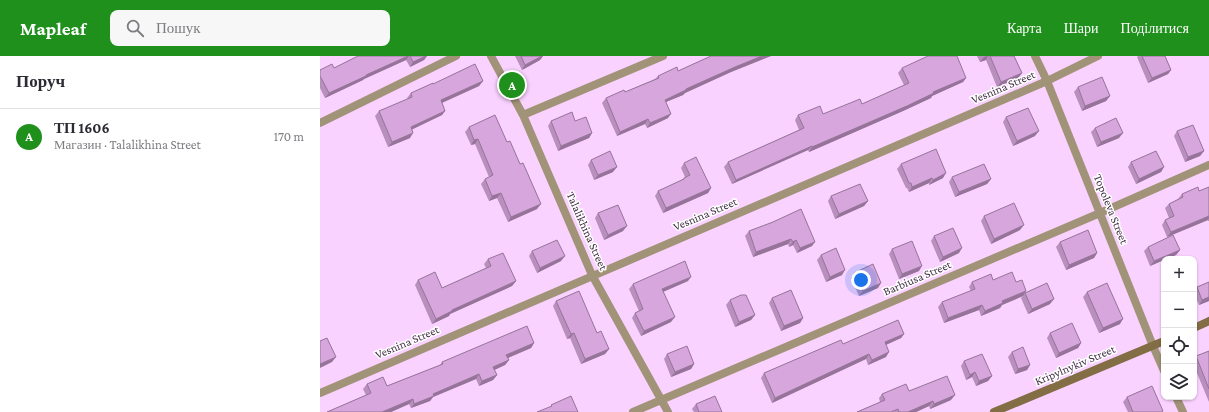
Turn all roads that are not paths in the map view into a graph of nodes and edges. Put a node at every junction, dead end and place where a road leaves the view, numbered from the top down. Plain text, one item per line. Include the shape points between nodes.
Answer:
1 (456, 56) edge
2 (491, 56) edge
3 (664, 56) edge
4 (1035, 56) edge
5 (1098, 56) edge
6 (1047, 81) junction
7 (522, 114) junction
8 (320, 123) edge
9 (1209, 165) edge
10 (1100, 213) junction
11 (592, 275) junction
12 (1209, 321) edge
13 (1197, 327) edge
14 (1161, 342) edge
15 (1153, 346) junction
16 (1161, 364) edge
17 (320, 392) edge
18 (662, 400) junction
19 (1177, 400) edge
20 (633, 412) edge
21 (668, 412) edge
22 (994, 412) edge
23 (1183, 412) edge

1 - 8 street
2 - 7 street, Talalikhina Street
3 - 7 street
4 - 6 street, Topoleva Street
5 - 6 street, Vesnina Street
6 - 10 street, Topoleva Street
6 - 11 street, Vesnina Street
7 - 11 street, Talalikhina Street
9 - 10 street, Barbiusa Street
10 - 15 street, Topoleva Street
10 - 18 street, Barbiusa Street
11 - 17 street, Vesnina Street
11 - 18 street, Talalikhina Street
12 - 13 street
14 - 15 street, Kripylnykiv Street
15 - 16 street, Topoleva Street
15 - 22 street, Kripylnykiv Street
18 - 20 street, Barbiusa Street
18 - 21 street, Talalikhina Street
19 - 23 street

